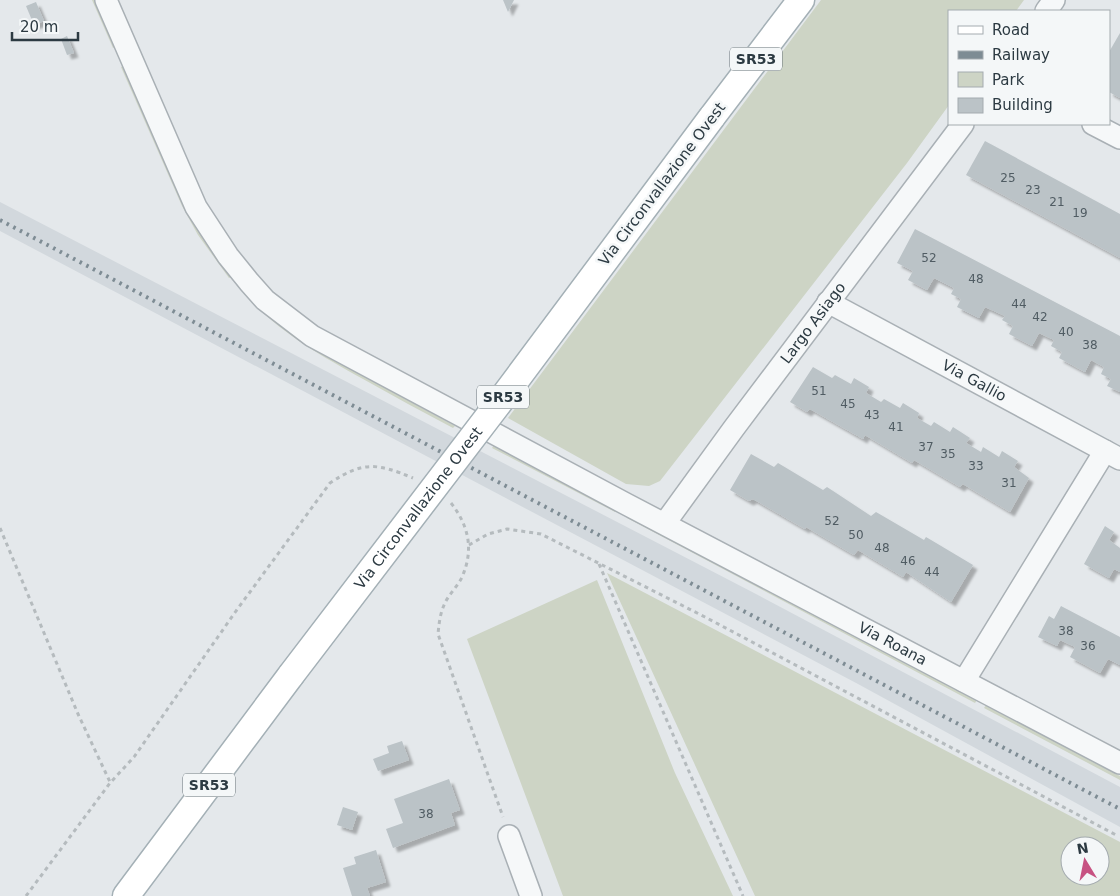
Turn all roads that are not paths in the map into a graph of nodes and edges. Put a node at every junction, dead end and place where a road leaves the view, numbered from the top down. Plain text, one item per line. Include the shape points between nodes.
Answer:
1 (106, 0) edge
2 (801, 0) edge
3 (962, 125) edge
4 (1095, 125) edge
5 (1120, 138) edge
6 (828, 302) junction
7 (1113, 455) edge
8 (665, 523) junction
9 (964, 681) junction
10 (1120, 763) edge
11 (509, 836) dead end
12 (126, 896) edge
13 (531, 896) edge

1 - 8 street, Via Roana via 196,207 228,256 265,300 312,336
2 - 12 main road, Via Circonvallazione Ovest / SR53, bridge
3 - 6 street, Largo Asiago
4 - 5 street
6 - 7 street, Via Gallio
6 - 8 street, Largo Asiago
7 - 9 street
8 - 9 street, Via Roana
9 - 10 street, Via Roana
11 - 13 street

